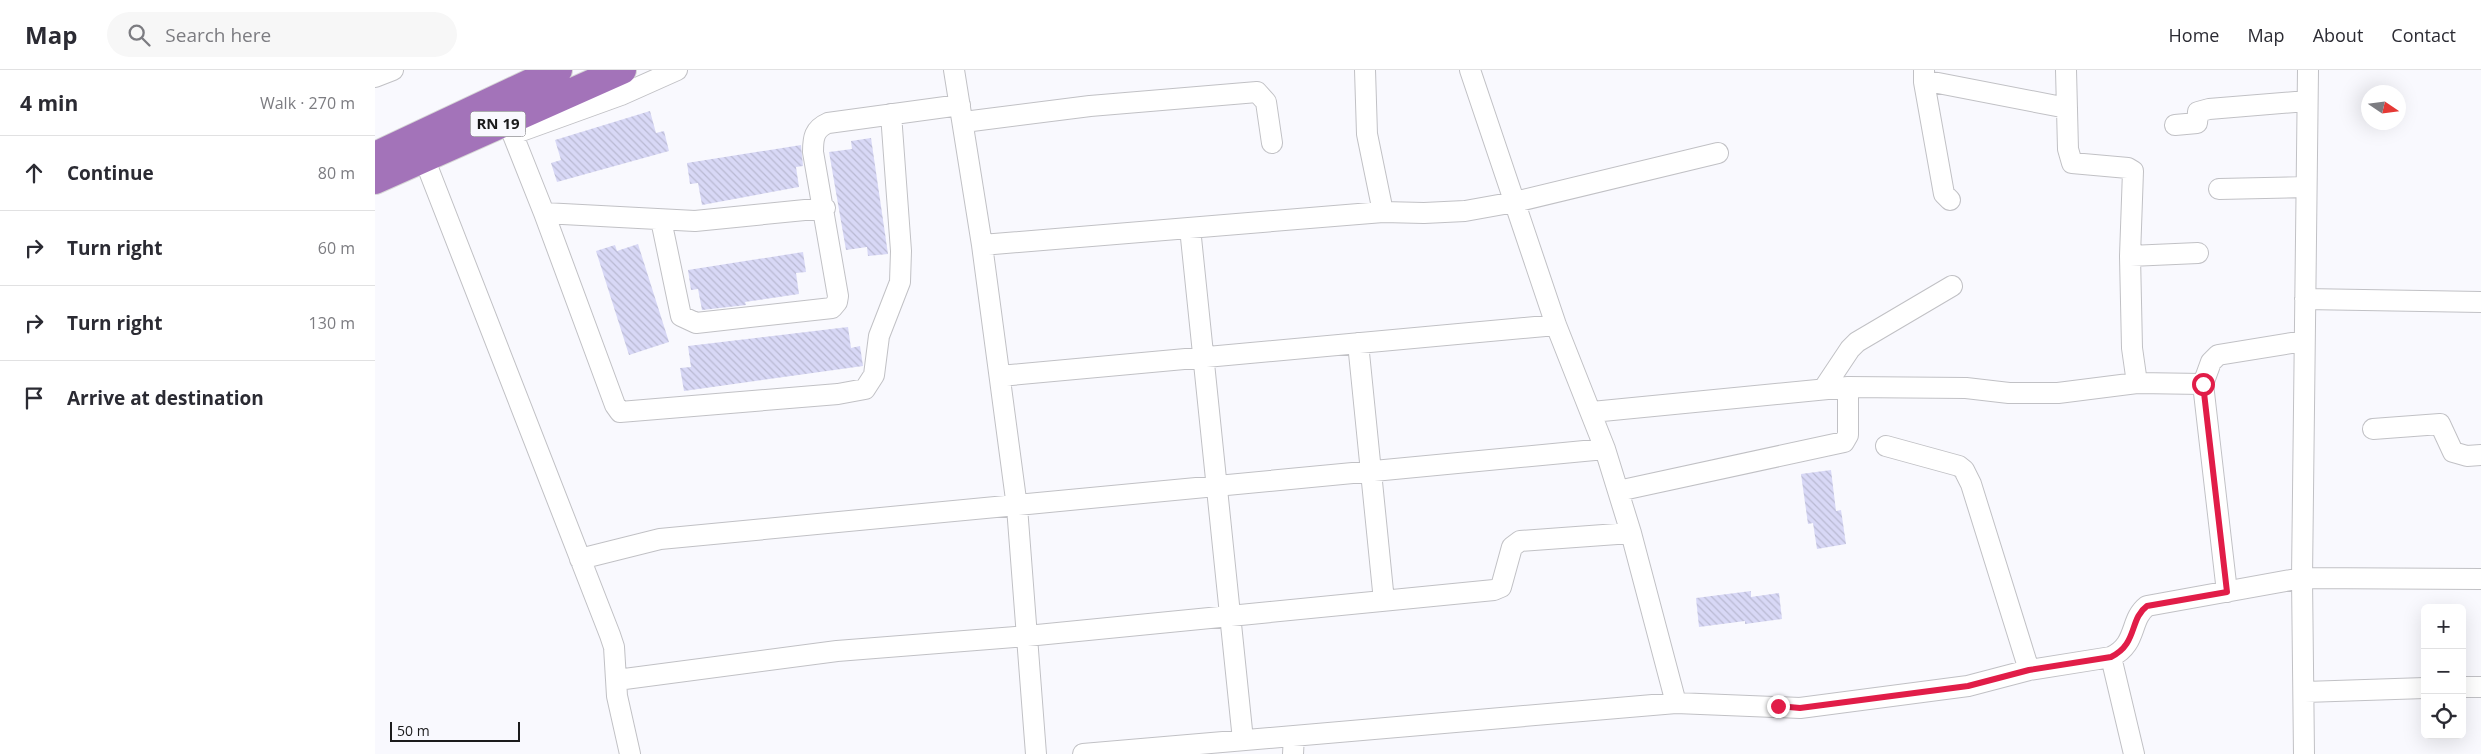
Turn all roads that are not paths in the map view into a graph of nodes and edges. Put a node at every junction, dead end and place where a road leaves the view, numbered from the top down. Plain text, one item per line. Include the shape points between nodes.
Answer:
1 (393, 70) edge
2 (557, 70) edge
3 (622, 70) edge
4 (677, 70) edge
5 (955, 70) edge
6 (1365, 70) edge
7 (1470, 70) edge
8 (2066, 70) edge
9 (2308, 70) edge
10 (1924, 76) edge
11 (375, 77) edge
12 (2307, 102) junction
13 (2067, 108) junction
14 (962, 113) junction
15 (891, 114) junction
16 (2175, 125) dead end
17 (510, 127) junction
18 (1272, 143) dead end
19 (1718, 152) dead end
20 (375, 156) edge
21 (423, 158) junction
22 (375, 180) edge
23 (2306, 186) junction
24 (2219, 189) dead end
25 (1950, 200) dead end
26 (1515, 202) junction
27 (825, 208) junction
28 (1383, 212) junction
29 (545, 213) junction
30 (661, 220) junction
31 (1190, 228) junction
32 (982, 245) junction
33 (2198, 253) dead end
34 (2130, 256) junction
35 (1952, 286) dead end
36 (2305, 299) junction
37 (2481, 302) edge
38 (1556, 325) junction
39 (2304, 341) junction
40 (1358, 343) junction
41 (1205, 357) junction
42 (1000, 376) junction
43 (2137, 383) junction
44 (2203, 384) junction
45 (1848, 387) junction
46 (1823, 388) junction
47 (1592, 412) junction
48 (2373, 429) dead end
49 (1886, 446) dead end
50 (1605, 449) junction
51 (2481, 455) edge
52 (1370, 472) junction
53 (1217, 487) junction
54 (1618, 491) junction
55 (1017, 507) junction
56 (1631, 533) junction
57 (580, 558) junction
58 (2302, 578) junction
59 (2481, 579) edge
60 (2227, 592) junction
61 (1385, 601) junction
62 (1229, 616) junction
63 (1027, 636) junction
64 (2111, 657) junction
65 (2029, 670) junction
66 (617, 680) junction
67 (2466, 687) edge
68 (2481, 687) edge
69 (2421, 688) edge
70 (2305, 692) junction
71 (1676, 703) junction
72 (1243, 740) junction
73 (1294, 745) edge
74 (1105, 753) edge
75 (630, 754) edge
76 (1036, 754) edge
77 (1083, 754) edge
78 (2134, 754) edge
79 (2305, 754) edge

1 - 11 street
2 - 20 highway, RN 19
3 - 17 highway, RN 19
4 - 17 street via 621,95
5 - 14 street
6 - 28 street via 1367,134
7 - 26 street
8 - 13 street
9 - 12 street
10 - 13 street via 1938,83
10 - 25 street via 1945,194
12 - 16 street via 2209,109 2198,112 2197,123
12 - 23 street
13 - 34 street via 2068,149 2072,164 2133,171
14 - 15 street
14 - 18 street via 1257,92 1267,102
14 - 32 street
15 - 27 street via 828,123 816,130 813,152
15 - 29 street via 901,251 900,282 879,336 874,375 865,388 838,394 620,412
17 - 21 highway, RN 19
17 - 29 street
19 - 26 street
21 - 22 highway, RN 19
21 - 57 street
23 - 24 street
23 - 36 street
26 - 28 street via 1465,211
26 - 38 street
27 - 30 street via 695,221
27 - 30 street via 838,296 835,306 696,323 681,316
28 - 31 street
29 - 30 street
31 - 32 street
31 - 41 street
32 - 42 street
33 - 34 street
34 - 43 street
35 - 46 street via 1857,342
36 - 37 street
36 - 39 street
38 - 40 street
38 - 47 street
39 - 44 street via 2218,355 2211,362
39 - 58 street
40 - 41 street
40 - 52 street
41 - 42 street
41 - 53 street
42 - 55 street
43 - 44 street
43 - 45 street via 2058,393
44 - 60 street
45 - 46 street
45 - 54 street via 1848,435 1844,442
46 - 47 street
47 - 50 street
48 - 51 street via 2440,424 2453,452
49 - 65 street via 1950,463 1964,470
50 - 52 street
50 - 54 street
52 - 53 street
52 - 61 street
53 - 55 street
53 - 62 street
54 - 56 street
55 - 57 street via 661,539
55 - 63 street
56 - 61 street via 1520,541 1512,546 1498,589
56 - 71 street
57 - 66 street via 614,647
58 - 59 street
58 - 60 street
58 - 70 street
60 - 64 street via 2147,606 2141,611 2125,647
61 - 62 street
62 - 63 street
62 - 72 street
63 - 66 street via 837,652
63 - 76 street
64 - 65 street
64 - 78 street
65 - 71 street via 1968,686 1800,708
66 - 75 street via 617,696
67 - 68 street
69 - 70 street
70 - 79 street
71 - 73 street
72 - 73 street
72 - 74 street
74 - 77 street

